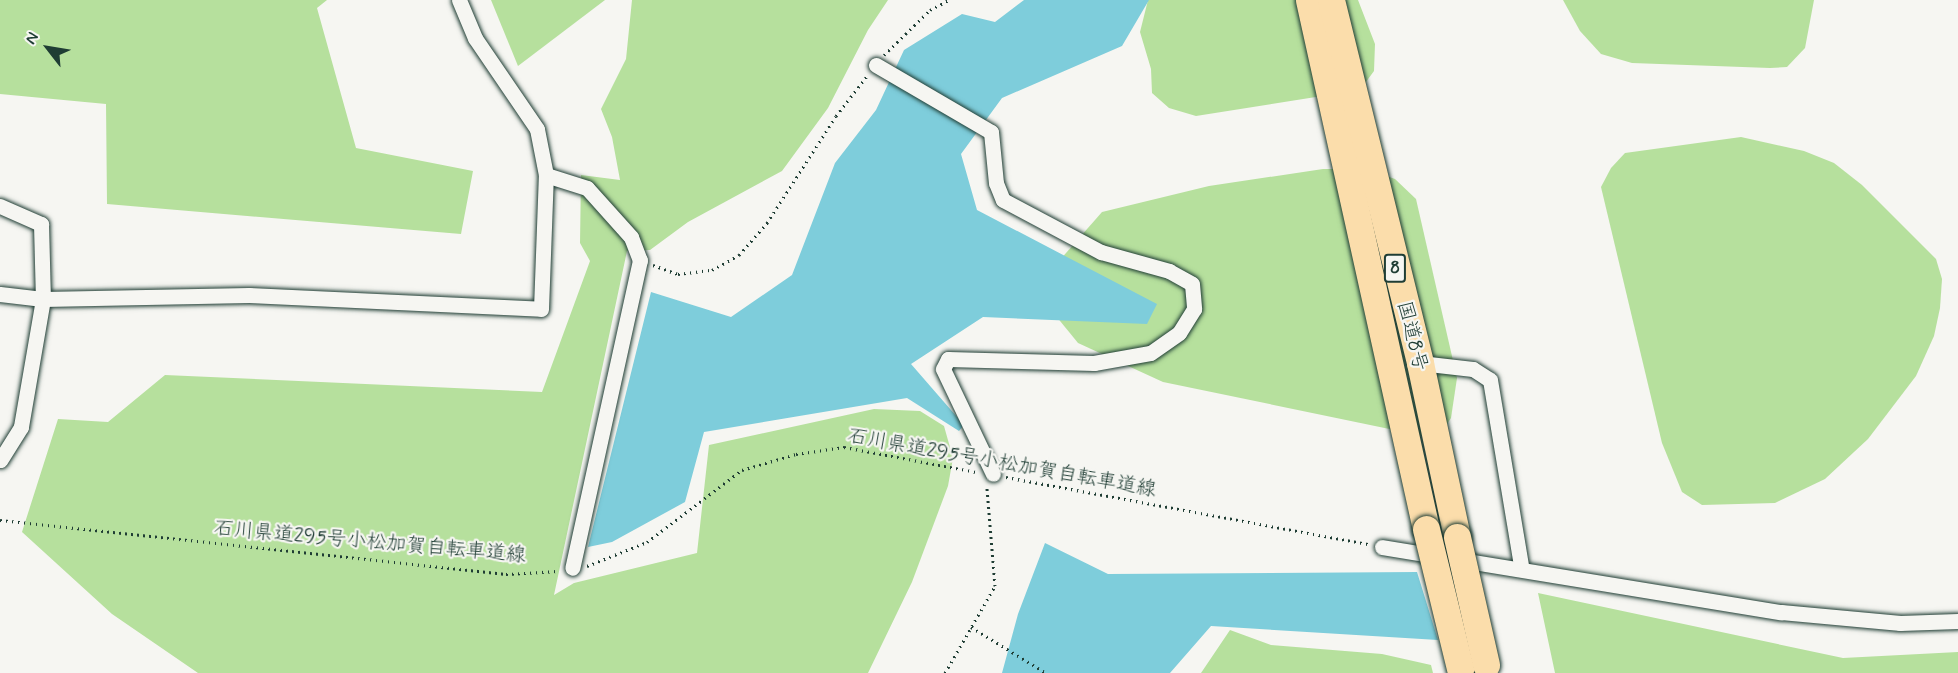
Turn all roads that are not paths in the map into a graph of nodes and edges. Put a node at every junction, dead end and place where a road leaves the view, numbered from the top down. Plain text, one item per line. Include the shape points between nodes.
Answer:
1 (459, 0) edge
2 (1309, 0) edge
3 (1331, 0) edge
4 (880, 68) road end
5 (546, 175) junction
6 (0, 206) edge
7 (0, 294) edge
8 (43, 298) junction
9 (1420, 363) junction
10 (0, 460) edge
11 (990, 474) road end
12 (1382, 547) road end
13 (1521, 566) junction
14 (572, 568) road end
15 (1958, 621) edge
16 (1474, 670) edge

1 - 5 street via 475,38 537,129
2 - 16 highway, 国道8号 / 8, bridge via 1426,529
3 - 9 highway, 国道8号 / 8
4 - 11 street via 991,132 996,183 1003,200 1101,252 1169,271 1192,284 1194,309 1179,333 1150,353 1094,363 948,359 943,369
5 - 8 street via 541,309 249,295
5 - 14 street via 587,188 631,237 640,260
6 - 8 street via 41,224
7 - 8 street
8 - 10 street via 21,427
9 - 13 street via 1473,369 1490,380
9 - 16 highway, 国道8号 / 8, bridge via 1457,537
12 - 13 street
13 - 15 street via 1781,612 1900,623

